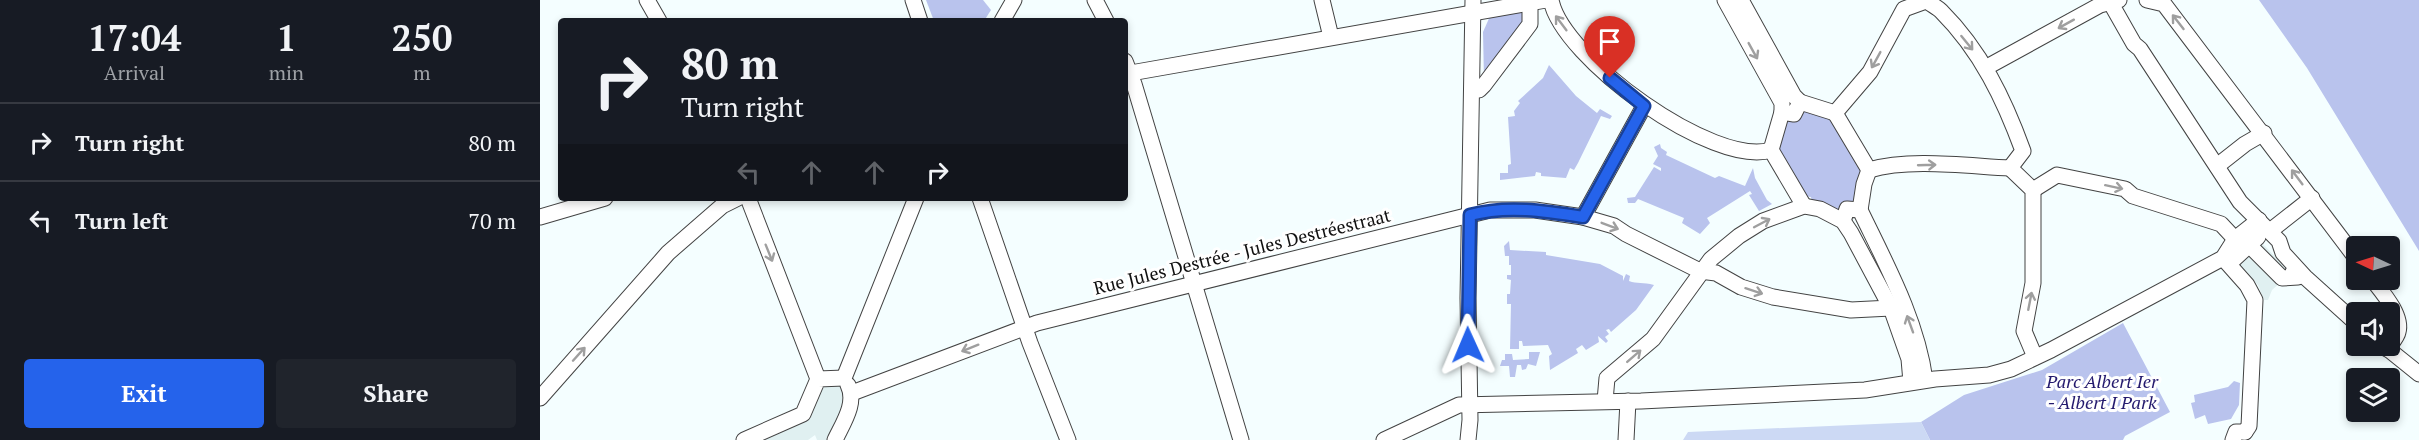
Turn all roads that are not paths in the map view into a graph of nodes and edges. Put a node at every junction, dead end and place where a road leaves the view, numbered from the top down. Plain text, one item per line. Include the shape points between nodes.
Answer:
1 (648, 0) edge
2 (913, 0) edge
3 (1095, 0) edge
4 (1322, 0) edge
5 (1551, 0) edge
6 (1725, 0) edge
7 (1741, 0) edge
8 (2147, 0) edge
9 (1010, 1) edge
10 (1538, 1) edge
11 (1926, 1) edge
12 (2114, 1) edge
13 (1473, 6) edge
14 (657, 18) edge
15 (919, 18) edge
16 (1003, 18) edge
17 (1104, 18) edge
18 (1331, 37) junction
19 (1987, 67) junction
20 (1128, 70) edge
21 (1128, 73) edge
22 (1472, 90) junction
23 (1800, 102) junction
24 (1644, 106) junction
25 (1782, 112) junction
26 (1835, 113) junction
27 (2264, 133) junction
28 (1771, 150) junction
29 (2217, 166) junction
30 (2010, 168) junction
31 (1869, 170) junction
32 (2033, 190) junction
33 (2312, 198) junction
34 (595, 201) edge
35 (732, 201) edge
36 (749, 201) edge
37 (915, 201) edge
38 (981, 201) edge
39 (1803, 206) junction
40 (1860, 210) junction
41 (1470, 215) junction
42 (540, 217) edge
43 (1583, 217) junction
44 (1843, 221) junction
45 (2258, 236) junction
46 (2346, 244) edge
47 (2227, 259) junction
48 (1700, 271) junction
49 (2293, 272) dead end
50 (1195, 284) junction
51 (2348, 302) edge
52 (1891, 308) junction
53 (2346, 314) edge
54 (1024, 327) junction
55 (2400, 352) edge
56 (2400, 356) edge
57 (2035, 357) junction
58 (2419, 365) edge
59 (2419, 374) edge
60 (844, 378) junction
61 (818, 379) junction
62 (1918, 381) junction
63 (852, 393) junction
64 (540, 398) edge
65 (1605, 401) junction
66 (1628, 401) junction
67 (1469, 405) junction
68 (2242, 437) edge
69 (744, 440) edge
70 (835, 440) edge
71 (1068, 440) edge
72 (1241, 440) edge
73 (1384, 440) edge
74 (1468, 440) edge
75 (1626, 440) edge

1 - 14 street
2 - 15 street
3 - 17 street
4 - 18 street
24 -> 5 street via 1582,51 1554,14
6 -> 25 street via 1782,103
7 - 23 street
27 -> 8 street via 2164,4
9 - 16 street
10 - 13 street
10 - 22 street via 1530,24 1479,90
11 -> 19 street via 1940,9
11 -> 26 street via 1904,9 1869,72
12 -> 19 street
12 - 29 street via 2134,44
13 - 18 street
13 - 22 street
18 - 20 street
19 - 30 street via 2023,151
21 - 50 street
22 - 41 street
23 - 25 street via 1794,114
23 - 26 street
24 - 28 street via 1706,137 1751,153
24 - 43 street
25 - 28 street
26 - 31 street
27 - 29 street
33 -> 27 street
28 - 39 street
29 - 45 street
31 -> 30 street via 1883,166 1945,165
30 - 32 street
31 - 40 street
32 -> 45 street via 2057,175 2125,189 2133,196
57 -> 32 street via 2024,331 2033,283
33 - 45 street
33 - 46 street
34 - 42 street
64 -> 35 street via 668,253
36 -> 61 street
37 - 60 street
38 - 54 street
39 - 44 street via 1820,209
48 -> 39 street via 1738,236 1763,221
40 - 44 street via 1846,209
62 -> 40 street via 1918,347 1899,292
41 - 43 street, Rue Jules Destrée - Jules Destréestraat via 1490,210 1535,210
41 - 50 street, Rue Jules Destrée - Jules Destréestraat
41 - 67 street
43 -> 48 street, Rue Jules Destrée - Jules Destréestraat via 1614,226
44 - 52 street
45 - 47 street
45 - 49 street via 2282,278 2298,277
45 - 51 street via 2288,245
45 - 53 street via 2283,253
47 - 57 street
47 - 68 street via 2255,300 2249,426
48 -> 52 street, Rue Jules Destrée - Jules Destréestraat via 1716,273 1741,287 1773,297 1816,306 1851,310
65 -> 48 street via 1607,378 1653,339
50 - 54 street, Rue Jules Destrée - Jules Destréestraat
50 - 72 street
52 - 62 street
54 -> 63 street, Rue Jules Destrée - Jules Destréestraat
54 - 71 street
55 - 58 street
56 - 59 street
57 - 62 street via 1989,375
60 - 61 street
60 - 63 street
61 - 69 street via 803,414
62 - 66 street via 1865,390
63 - 70 street
65 - 66 street
65 - 67 street
66 - 75 street
67 - 73 street via 1459,405
67 - 74 street

